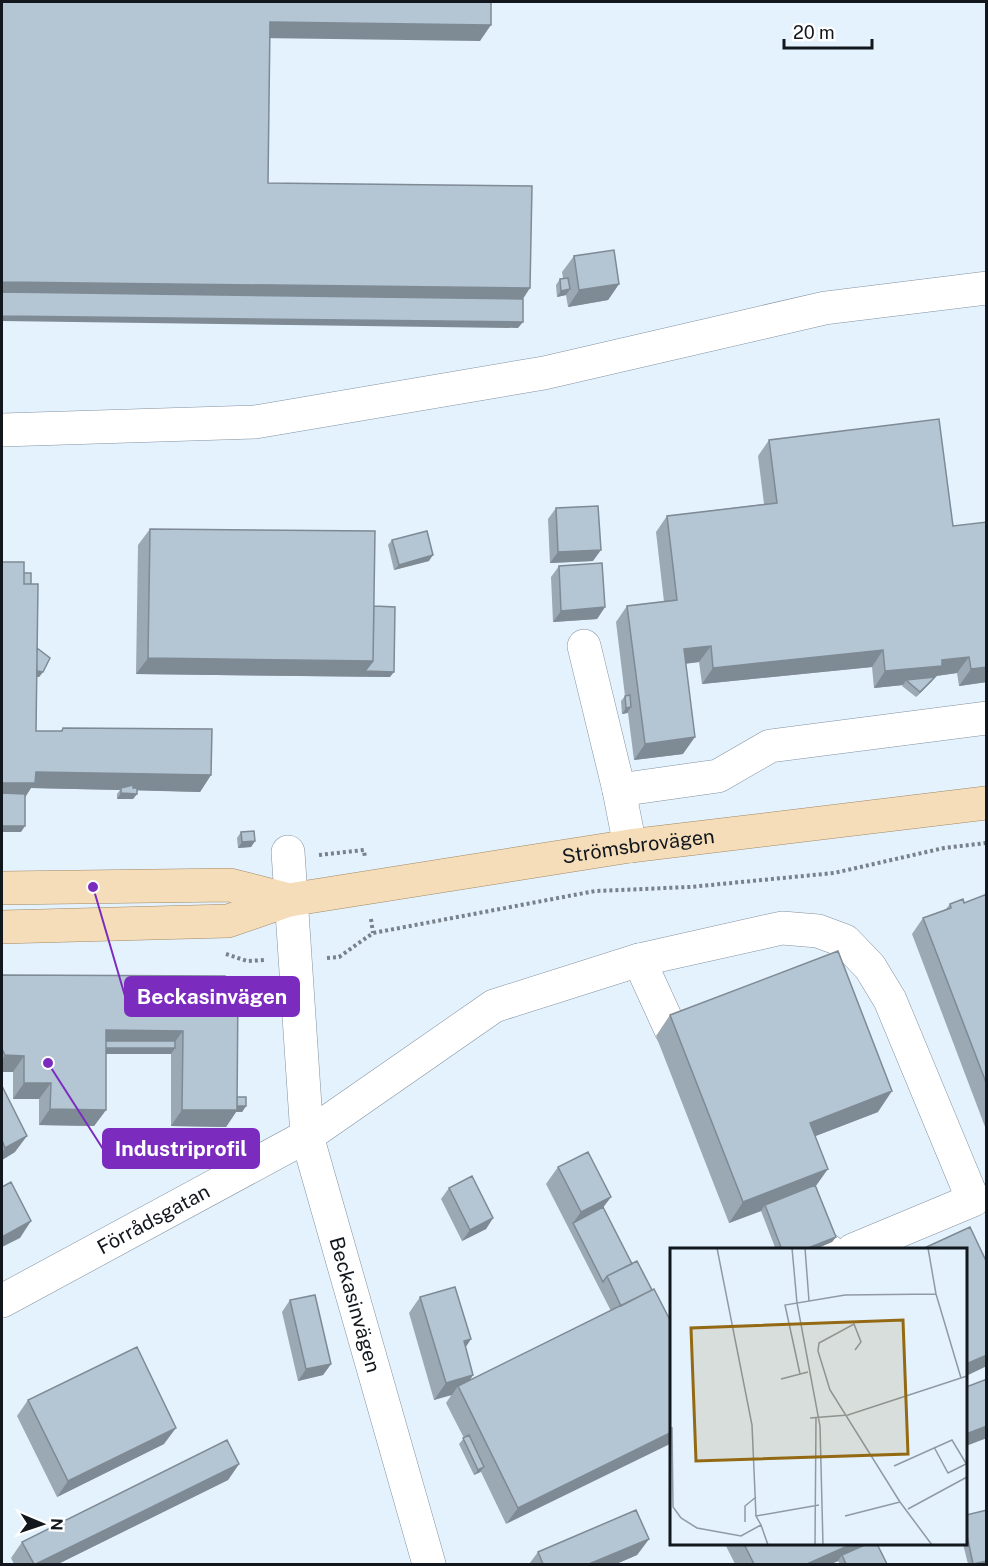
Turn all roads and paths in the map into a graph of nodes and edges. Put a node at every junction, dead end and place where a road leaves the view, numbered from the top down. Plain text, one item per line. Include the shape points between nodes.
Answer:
1 (987, 288) edge
2 (2, 430) edge
3 (584, 646) dead end
4 (987, 718) edge
5 (619, 790) junction
6 (987, 803) edge
7 (987, 843) edge
8 (630, 846) junction
9 (288, 852) dead end
10 (2, 888) edge
11 (290, 900) junction
12 (2, 927) edge
13 (216, 954) dead end
14 (293, 959) junction
15 (639, 960) junction
16 (671, 1030) edge
17 (307, 1136) junction
18 (785, 1201) edge
19 (825, 1248) edge
20 (858, 1248) edge
21 (2, 1301) edge
22 (429, 1564) edge

1 - 2 street via 825,308 544,373 255,422
3 - 5 street
4 - 5 street via 770,746 718,776
5 - 8 street
6 - 8 main road, Strömsbrovägen
7 - 14 path via 944,848 834,873 690,887 595,891 372,933 339,957
8 - 11 main road, Strömsbrovägen
9 - 11 street, Beckasinvägen
10 - 11 main road, Strömsbrovägen via 230,885
11 - 12 main road, Strömsbrovägen via 228,921
11 - 14 street, Beckasinvägen
13 - 14 path via 247,962
14 - 17 street, Beckasinvägen
15 - 16 street
15 - 17 street, Förrådsgatan via 494,1006
15 - 20 street, Förrådsgatan via 782,928 818,931 845,941 870,967 890,1000 973,1200
17 - 21 street, Förrådsgatan
17 - 22 street, Beckasinvägen
18 - 19 street via 802,1234

